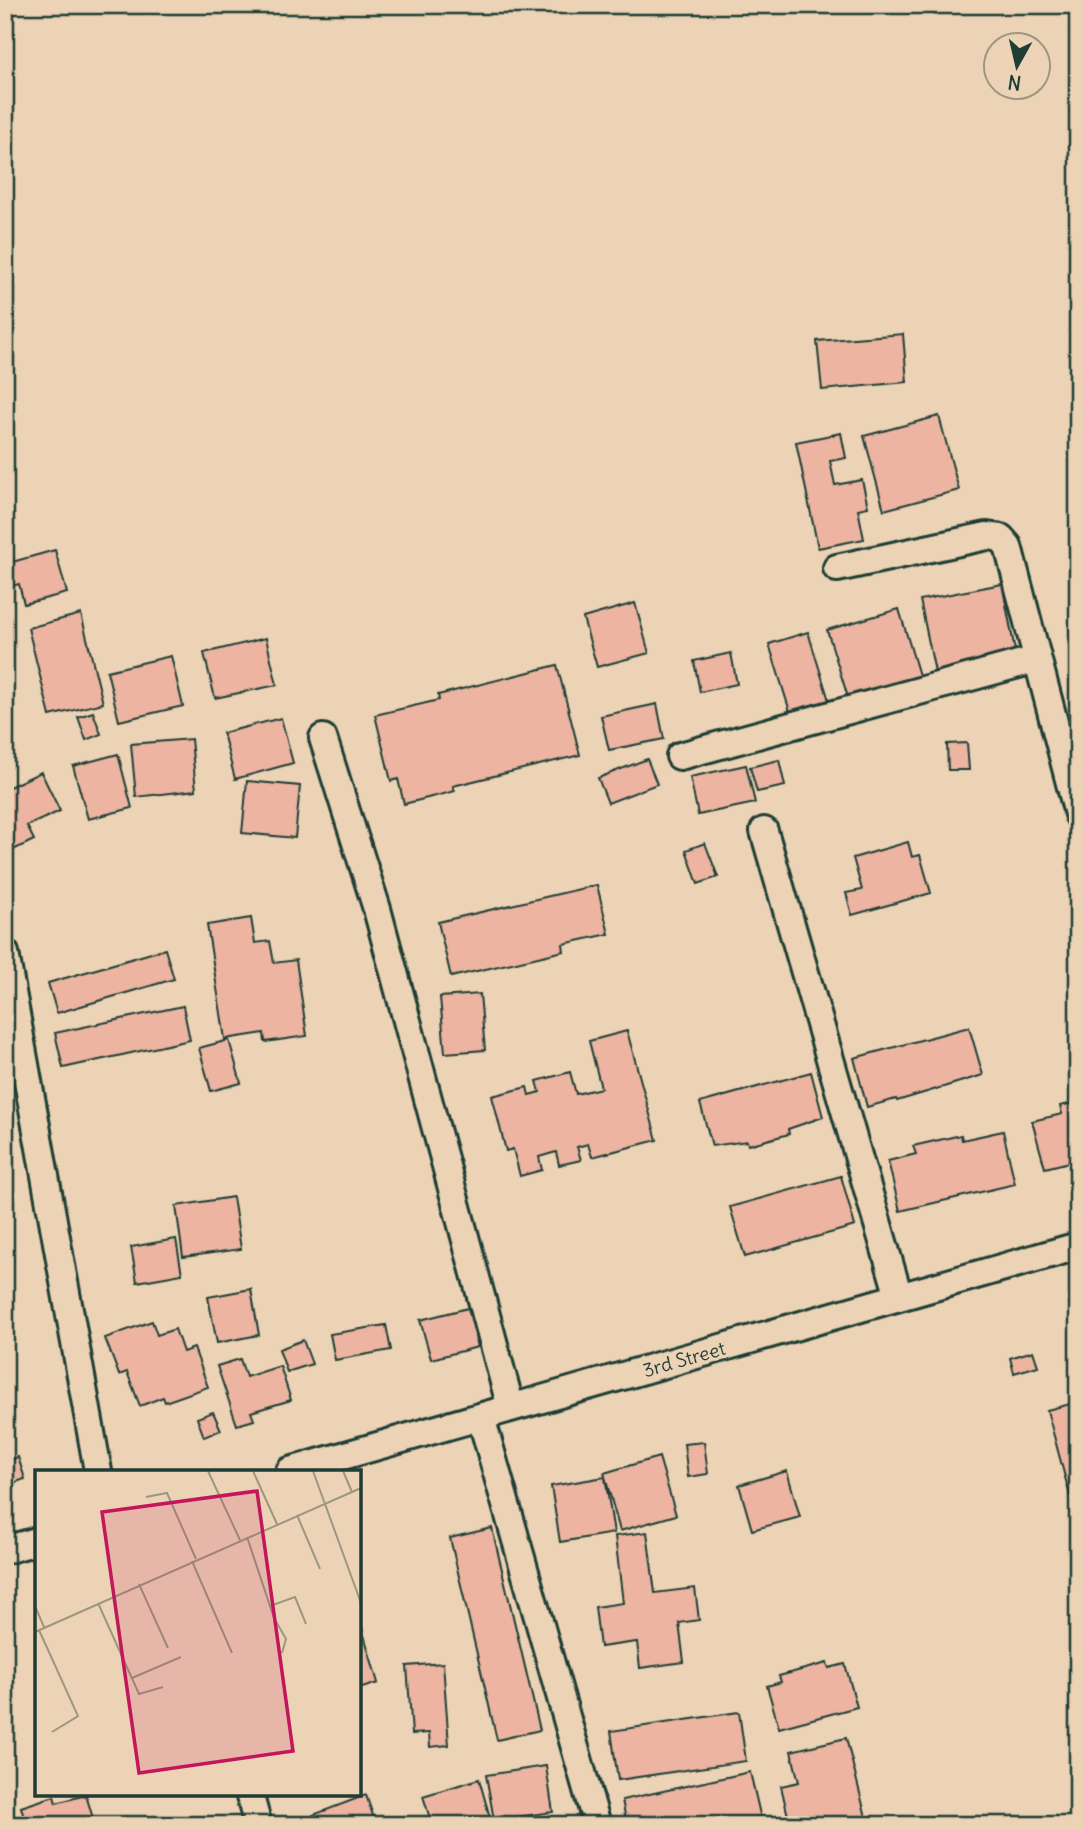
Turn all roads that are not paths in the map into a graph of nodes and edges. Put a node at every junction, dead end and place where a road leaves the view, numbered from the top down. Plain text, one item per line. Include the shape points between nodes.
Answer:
1 (836, 568) dead end
2 (1037, 659) junction
3 (323, 738) dead end
4 (680, 756) dead end
5 (1078, 814) edge
6 (764, 831) dead end
7 (5, 953) edge
8 (12, 1027) edge
9 (1078, 1246) edge
10 (899, 1297) junction
11 (511, 1408) junction
12 (481, 1417) junction
13 (98, 1470) edge
14 (294, 1470) edge
15 (35, 1542) edge
16 (5, 1550) edge
17 (250, 1795) edge
18 (258, 1825) edge
19 (597, 1825) edge

1 - 2 street via 987,536 1001,538 1008,546
2 - 4 street
2 - 5 street
3 - 11 street via 377,909
6 - 10 street
7 - 8 street
8 - 13 street
9 - 10 street, 3rd Street
10 - 11 street, 3rd Street
11 - 12 street, 3rd Street
12 - 14 street, 3rd Street
12 - 19 street
15 - 16 street
17 - 18 street

